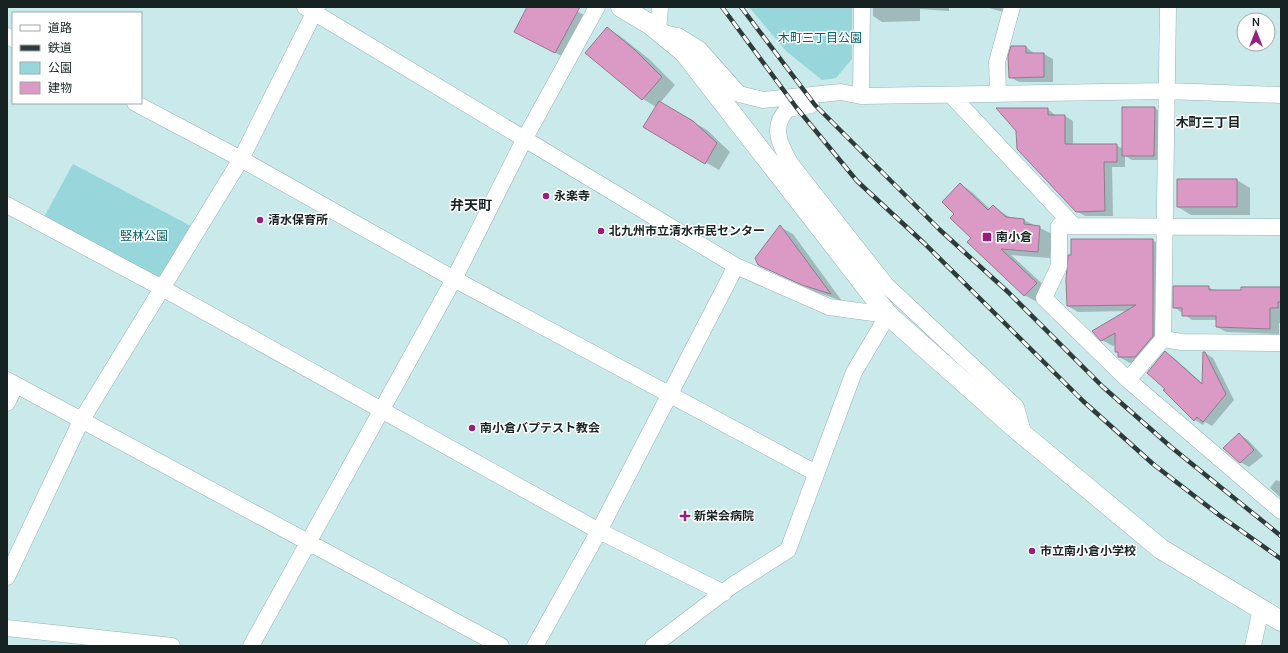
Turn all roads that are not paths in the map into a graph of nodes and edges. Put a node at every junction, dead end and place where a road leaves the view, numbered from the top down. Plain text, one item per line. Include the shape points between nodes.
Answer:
1 (596, 7) edge
2 (621, 7) edge
3 (660, 7) edge
4 (862, 7) edge
5 (1012, 7) edge
6 (1168, 7) edge
7 (312, 8) edge
8 (658, 32) junction
9 (1166, 91) junction
10 (998, 94) junction
11 (951, 95) junction
12 (1281, 95) edge
13 (861, 96) junction
14 (137, 104) edge
15 (524, 138) junction
16 (241, 159) junction
17 (7, 205) edge
18 (1074, 226) junction
19 (1164, 226) junction
20 (1281, 227) edge
21 (736, 266) junction
22 (454, 279) junction
23 (162, 288) junction
24 (888, 315) junction
25 (1163, 339) junction
26 (1281, 343) edge
27 (1128, 380) junction
28 (12, 383) edge
29 (669, 396) junction
30 (7, 403) edge
31 (381, 411) junction
32 (81, 421) junction
33 (1024, 436) junction
34 (816, 473) junction
35 (1281, 511) edge
36 (599, 531) junction
37 (309, 542) junction
38 (7, 577) edge
39 (724, 594) junction
40 (1261, 609) junction
41 (1281, 621) edge
42 (7, 628) edge
43 (172, 646) edge
44 (251, 646) edge
45 (501, 646) edge
46 (535, 646) edge
47 (653, 646) edge
48 (1252, 646) edge

1 - 15 street
2 - 8 street
3 - 8 street
4 - 13 street
5 - 10 street via 997,62
6 - 9 street
7 - 15 street
7 - 16 street
8 - 13 street via 678,36 699,49 739,94 746,97 762,100 841,92
8 - 24 street via 684,52
9 - 10 street
9 - 12 street
9 - 19 street
10 - 11 street
11 - 13 street
11 - 18 street
13 - 33 street via 844,102 788,109 781,118 778,128 783,150 790,163 886,285 1016,408
14 - 16 street
15 - 21 street
15 - 22 street
16 - 22 street
16 - 23 street
17 - 23 street
18 - 19 street
18 - 27 street via 1060,226 1059,266 1044,298
19 - 20 street
19 - 25 street
21 - 24 street via 829,307
21 - 29 street
22 - 29 street
22 - 31 street
23 - 31 street
23 - 32 street
24 - 33 street
24 - 34 street via 854,372
25 - 26 street via 1182,342
25 - 27 street
27 - 35 street
28 - 30 street
28 - 32 street
29 - 34 street
29 - 36 street
31 - 36 street
31 - 37 street
32 - 37 street
32 - 38 street
33 - 40 street via 1161,549
34 - 39 street via 788,550 733,585
36 - 39 street
36 - 46 street
37 - 44 street
37 - 45 street
39 - 47 street
40 - 41 street
40 - 48 street
42 - 43 street

